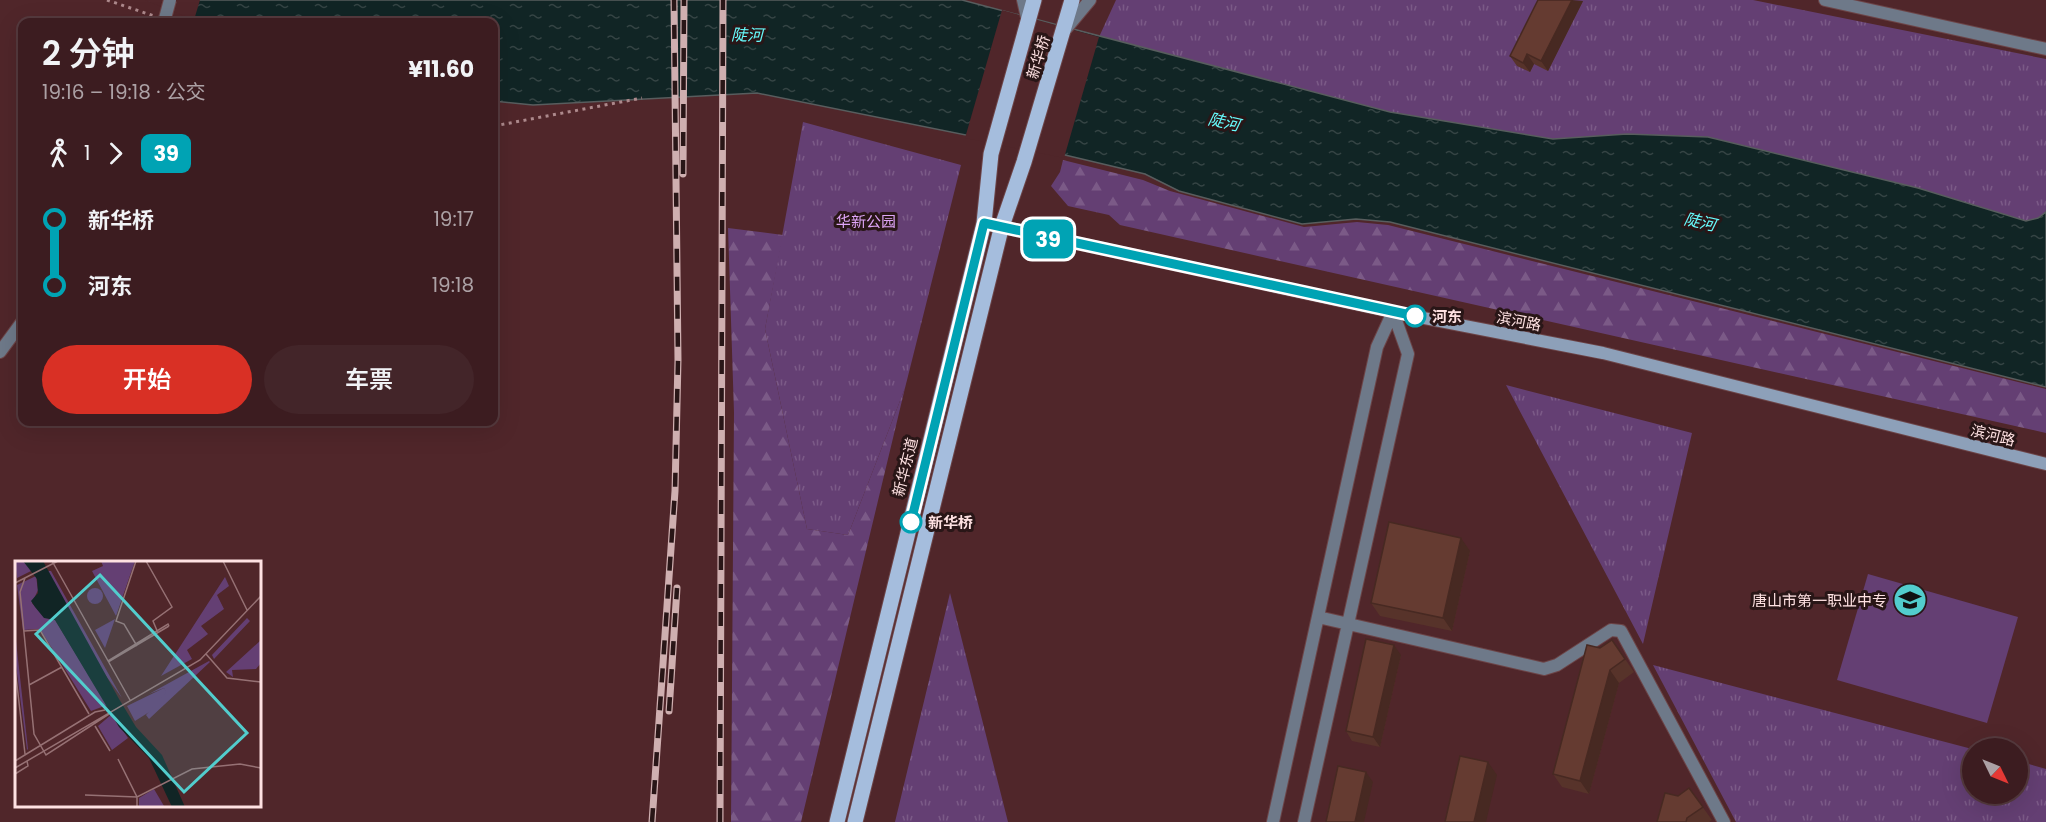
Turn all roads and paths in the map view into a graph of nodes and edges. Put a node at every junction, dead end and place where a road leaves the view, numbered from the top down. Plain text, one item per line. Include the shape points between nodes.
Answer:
1 (107, 0) edge
2 (170, 0) edge
3 (1023, 0) edge
4 (1034, 0) edge
5 (1072, 0) edge
6 (1090, 0) edge
7 (1825, 0) edge
8 (154, 18) edge
9 (163, 18) edge
10 (1028, 22) junction
11 (1065, 30) junction
12 (2046, 50) edge
13 (642, 98) dead end
14 (498, 125) edge
15 (991, 154) joint
16 (984, 223) junction
17 (1001, 229) junction
18 (1393, 312) junction
19 (18, 327) edge
20 (0, 352) edge
21 (2046, 464) edge
22 (1318, 618) junction
23 (1348, 625) junction
24 (837, 822) edge
25 (855, 822) edge
26 (1273, 822) edge
27 (1304, 822) edge
28 (1724, 822) edge

1 - 8 path
2 - 9 street, bridge
3 - 10 street
4 - 10 main road
5 - 11 main road
6 - 11 street
7 - 12 street
10 - 15 main road, 新华桥
11 - 17 main road, 新华桥
13 - 14 path
15 - 16 main road, 新华东道
16 - 17 main road, 滨河路
16 - 24 main road, 新华东道
17 - 18 main road, 滨河路
17 - 25 main road
18 - 21 main road, 滨河路 via 1603,353
18 - 22 street via 1377,347
18 - 23 street via 1408,354
19 - 20 street
22 - 23 street
22 - 26 street
23 - 27 street
23 - 28 street via 1544,669 1557,665 1611,630 1621,631

